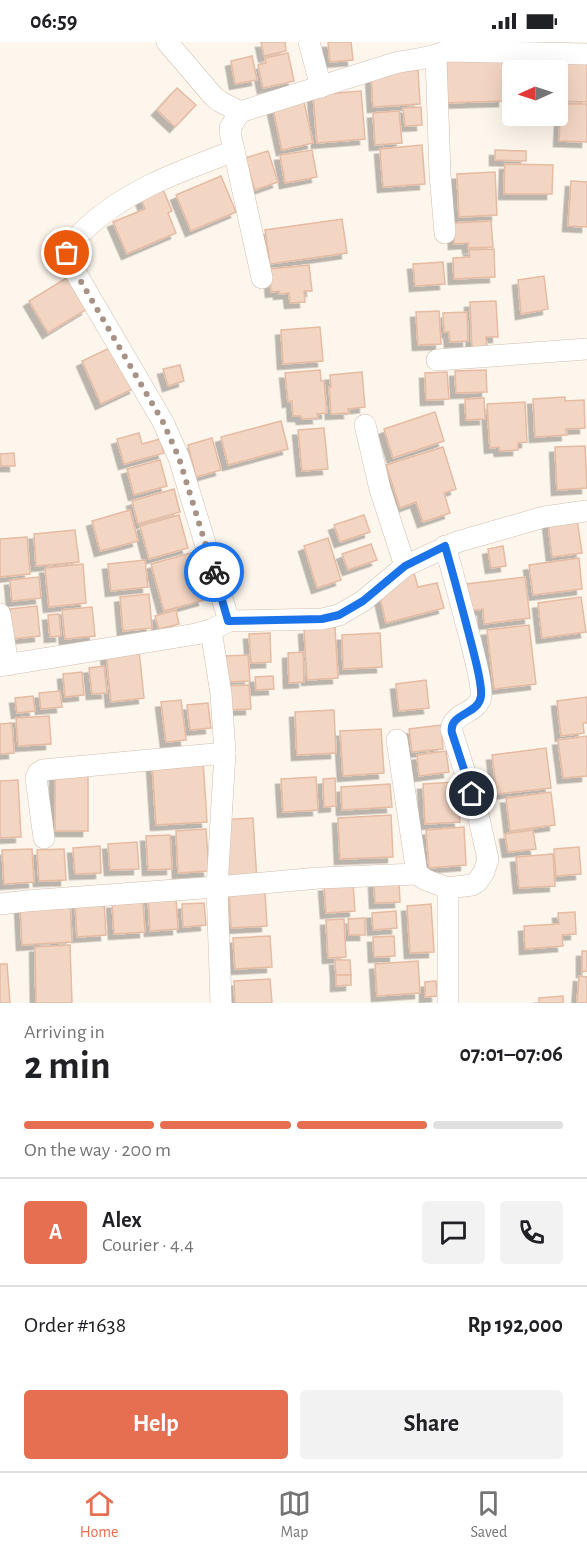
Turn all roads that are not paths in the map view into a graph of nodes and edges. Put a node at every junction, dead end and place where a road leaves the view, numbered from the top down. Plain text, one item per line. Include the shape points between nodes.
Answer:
1 (166, 42) edge
2 (309, 42) edge
3 (443, 50) edge
4 (587, 54) edge
5 (321, 87) junction
6 (240, 111) junction
7 (234, 151) junction
8 (445, 233) dead end
9 (262, 278) dead end
10 (587, 349) edge
11 (437, 360) dead end
12 (365, 425) dead end
13 (587, 511) edge
14 (445, 546) junction
15 (405, 566) junction
16 (0, 614) edge
17 (220, 626) junction
18 (4, 666) edge
19 (397, 740) dead end
20 (225, 753) junction
21 (44, 838) dead end
22 (417, 874) junction
23 (217, 887) junction
24 (448, 888) junction
25 (0, 904) edge
26 (222, 1003) edge
27 (448, 1003) edge

1 - 6 street via 214,97
2 - 5 street
3 - 4 street
3 - 5 street
3 - 8 street via 440,174
5 - 6 street
6 - 7 street via 230,128
7 - 9 street
7 - 17 street via 157,181 109,210 69,245 67,253 175,449 197,514
10 - 11 street
12 - 15 street via 380,489
13 - 14 street via 544,517
14 - 15 street
14 - 24 street via 481,696 475,707 454,721 451,729 488,859 477,882
15 - 17 street via 363,601 339,615
16 - 18 street
17 - 18 street via 196,634
17 - 20 street
19 - 22 street
20 - 21 street via 43,770 36,778
20 - 23 street
22 - 23 street
22 - 24 street
23 - 25 street
23 - 26 street
24 - 27 street

